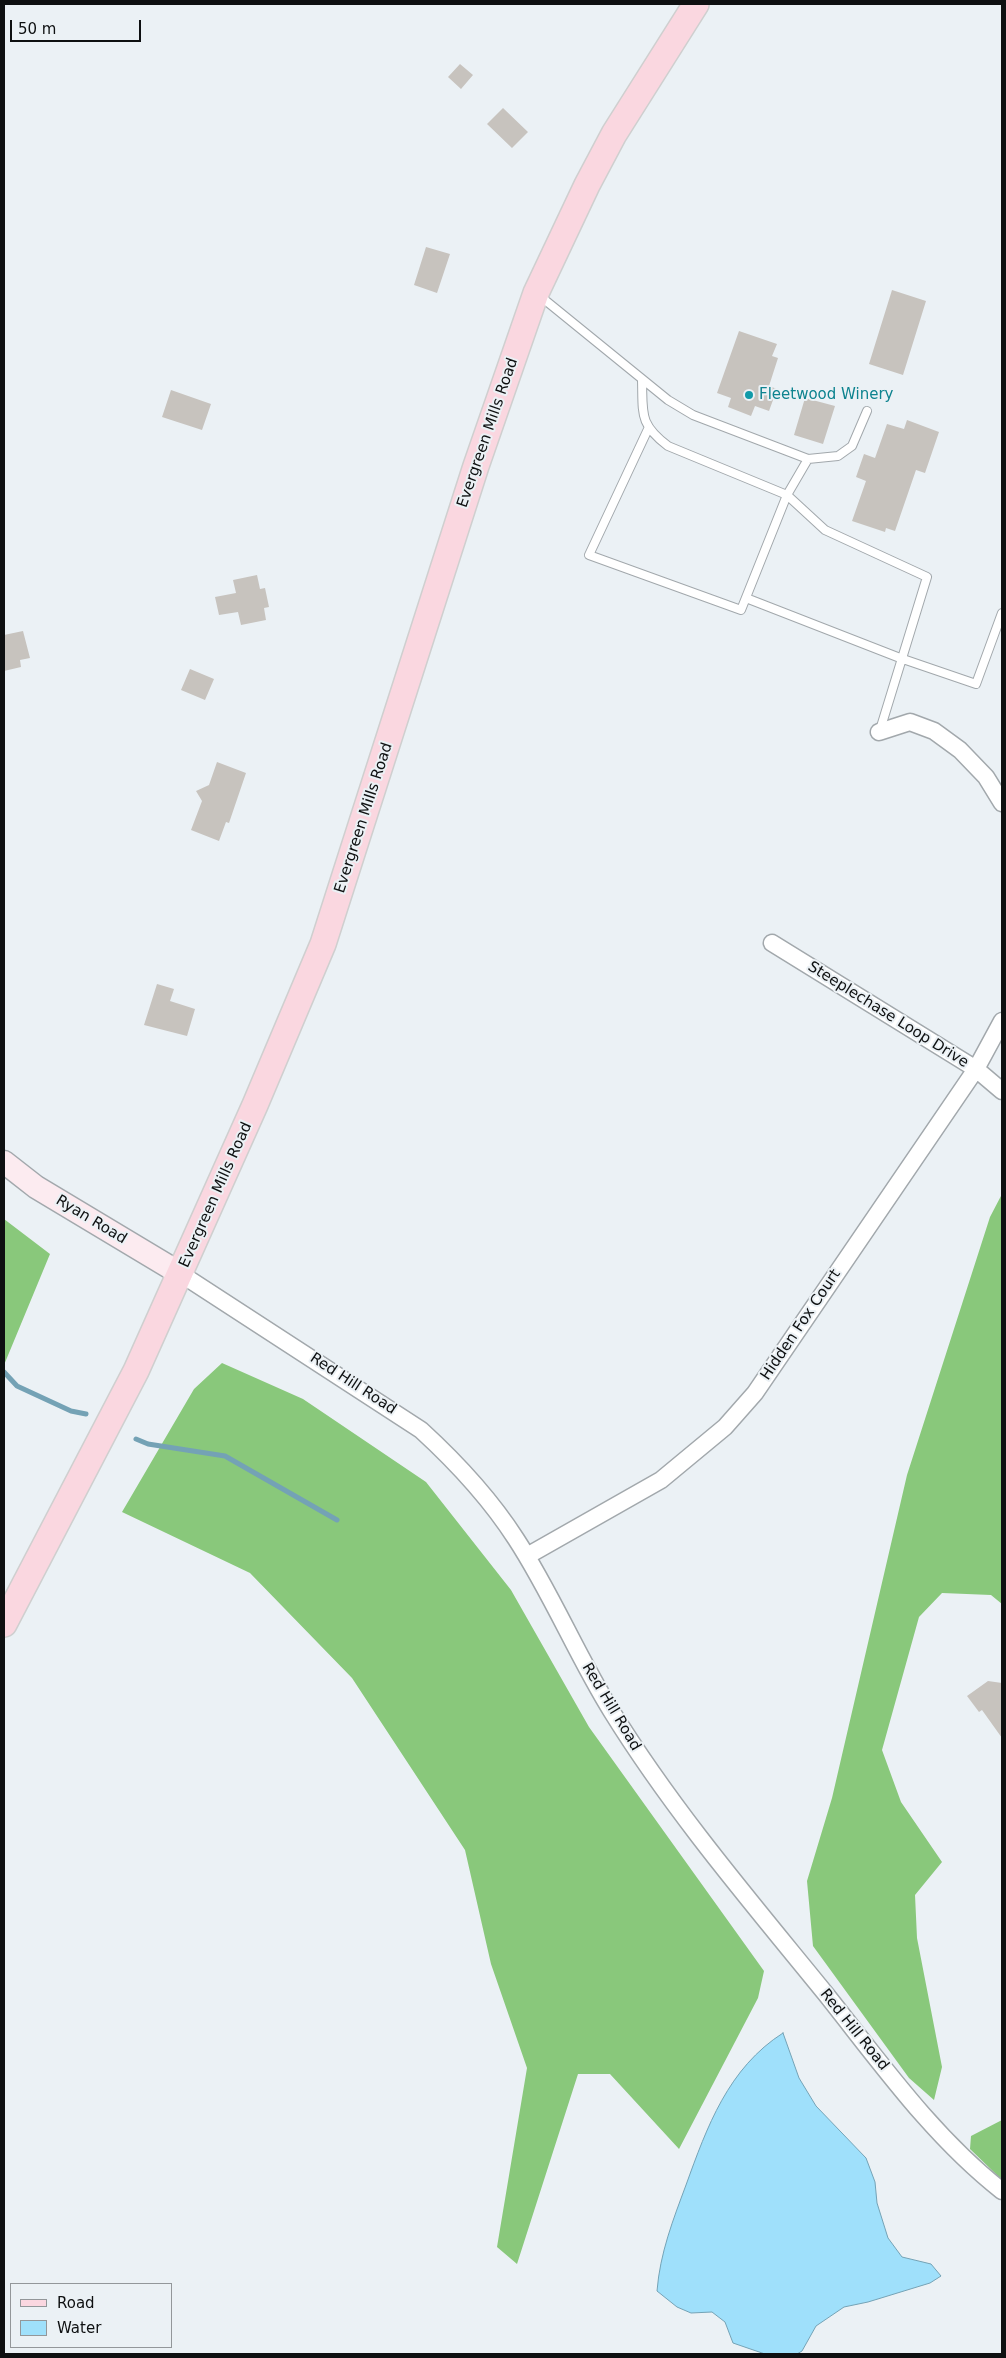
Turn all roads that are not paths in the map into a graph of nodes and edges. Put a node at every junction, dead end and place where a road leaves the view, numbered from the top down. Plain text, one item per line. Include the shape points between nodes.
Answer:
1 (696, 4) edge
2 (536, 294) junction
3 (642, 380) junction
4 (867, 410) dead end
5 (648, 427) junction
6 (808, 459) junction
7 (787, 495) junction
8 (746, 598) junction
9 (1002, 613) edge
10 (900, 658) junction
11 (879, 732) joint
12 (1002, 803) edge
13 (772, 943) dead end
14 (1002, 1021) edge
15 (976, 1069) junction
16 (1002, 1091) edge
17 (4, 1162) edge
18 (181, 1274) junction
19 (527, 1556) junction
20 (4, 1624) edge
21 (1002, 2190) edge

1 - 2 main road, Evergreen Mills Road via 614,134
2 - 3 lane
2 - 18 main road, Evergreen Mills Road via 476,466 323,944
3 - 5 lane via 643,419
3 - 6 lane via 693,414
4 - 6 lane via 852,446 838,456
5 - 7 lane via 668,446
5 - 8 lane via 589,555 741,610
6 - 7 lane
7 - 8 lane
7 - 10 lane via 825,530 927,577
8 - 10 lane
9 - 10 lane via 976,684
10 - 11 lane via 896,682
11 - 12 street via 910,722 934,731 967,756 986,777
13 - 15 street, Steeplechase Loop Drive
14 - 15 street, Hidden Fox Court
15 - 16 street, Steeplechase Loop Drive
15 - 19 street, Hidden Fox Court via 755,1393 731,1420 661,1480
17 - 18 main road, Ryan Road via 36,1187
18 - 19 street, Red Hill Road via 421,1430 480,1489
18 - 20 main road, Evergreen Mills Road via 136,1372
19 - 21 street, Red Hill Road via 606,1704 652,1774 914,2103 954,2148

